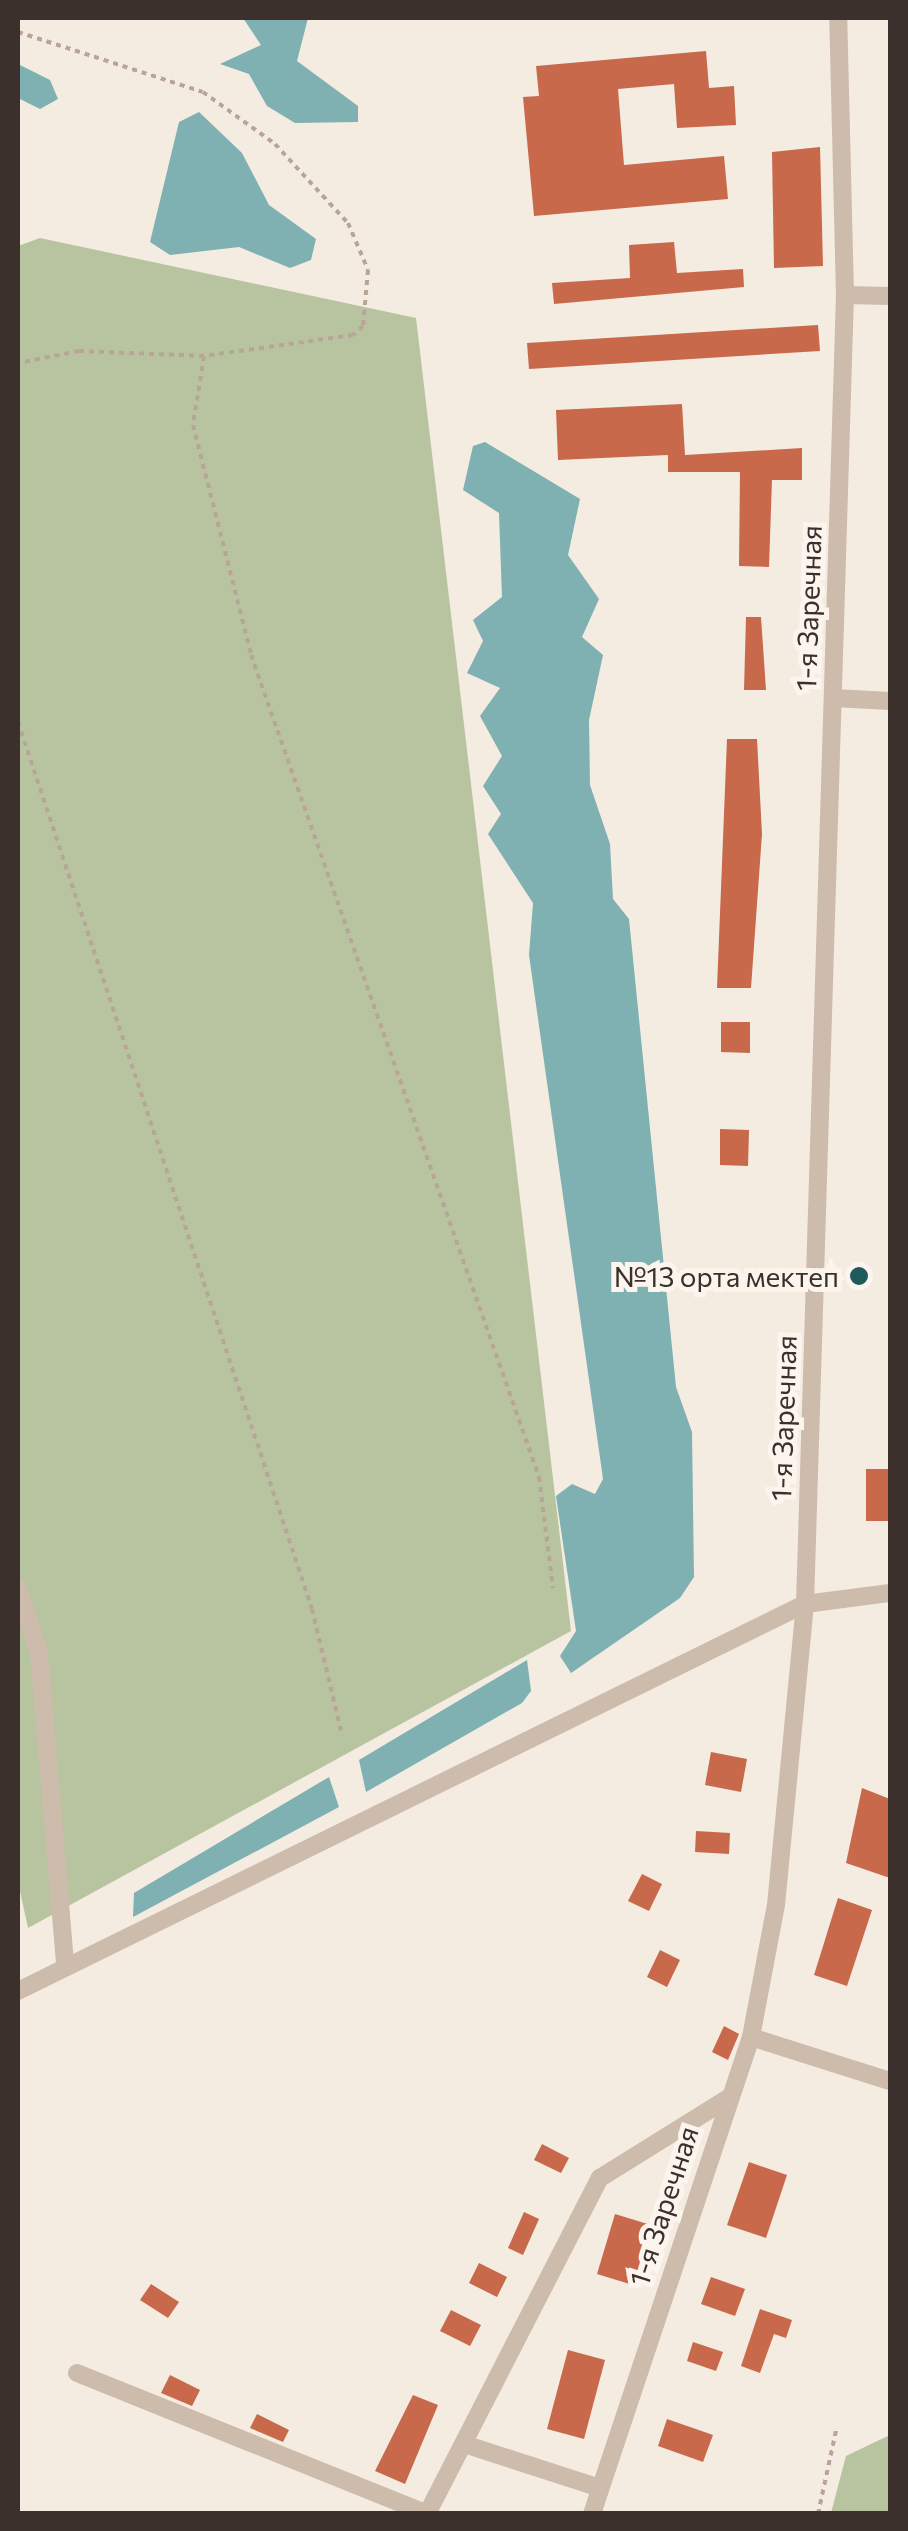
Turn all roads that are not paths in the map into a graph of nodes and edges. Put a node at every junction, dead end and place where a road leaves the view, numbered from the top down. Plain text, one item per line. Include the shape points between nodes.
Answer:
1 (838, 18) edge
2 (846, 295) junction
3 (890, 296) edge
4 (833, 698) junction
5 (890, 702) edge
6 (18, 1588) edge
7 (890, 1593) edge
8 (805, 1604) junction
9 (66, 1963) junction
10 (18, 1992) edge
11 (751, 2036) junction
12 (890, 2081) edge
13 (727, 2099) junction
14 (76, 2373) dead end
15 (464, 2444) junction
16 (600, 2488) junction
17 (592, 2514) edge

1 - 2 street, 1-я Заречная
2 - 3 street
2 - 4 street, 1-я Заречная
4 - 5 street
4 - 8 street, 1-я Заречная
6 - 9 street via 40,1653
7 - 8 street
8 - 9 street
8 - 11 street, 1-я Заречная via 776,1904
9 - 10 street
11 - 12 street
11 - 13 street, 1-я Заречная
13 - 15 street via 607,2169
13 - 16 street, 1-я Заречная
14 - 15 street via 427,2514
15 - 16 street
16 - 17 street, 1-я Заречная

